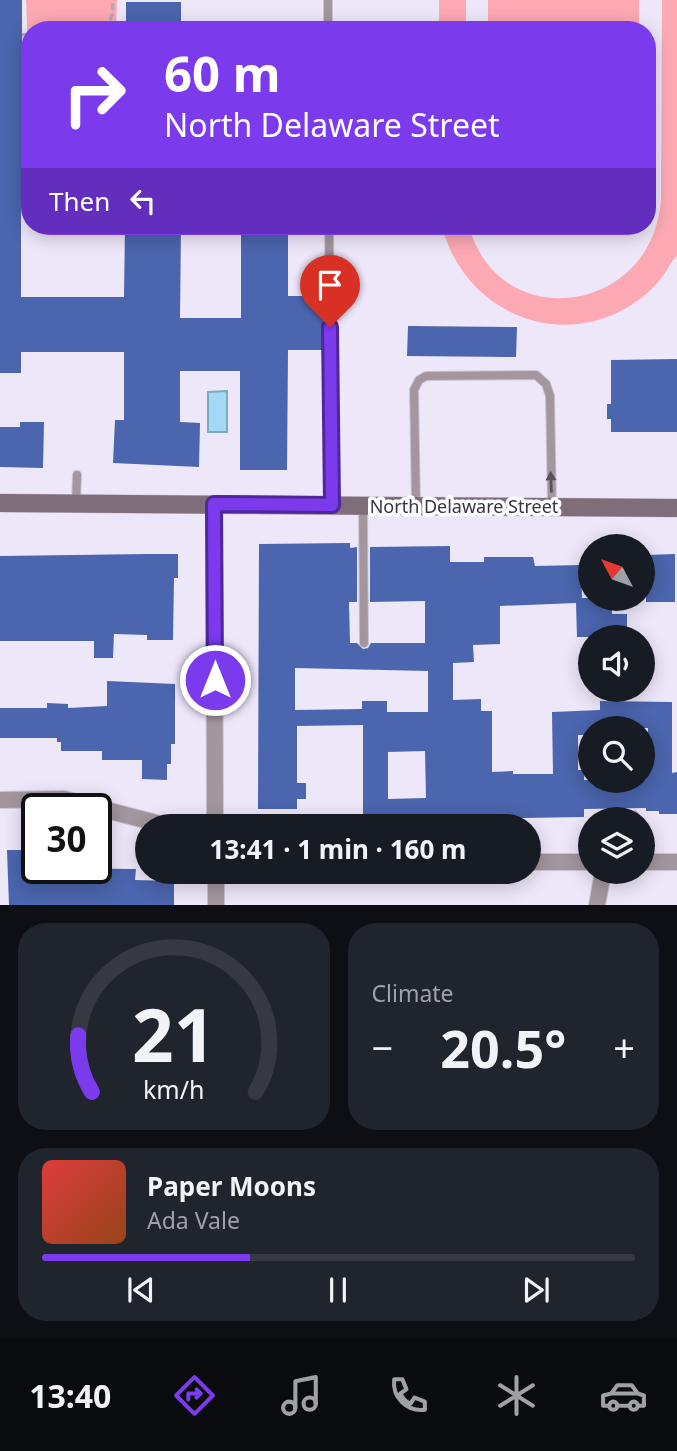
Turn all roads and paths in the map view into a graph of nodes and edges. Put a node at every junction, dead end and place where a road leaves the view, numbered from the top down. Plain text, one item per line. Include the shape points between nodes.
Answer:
1 (113, 0) edge
2 (328, 0) edge
3 (110, 21) edge
4 (328, 21) edge
5 (329, 235) edge
6 (77, 475) dead end
7 (0, 503) edge
8 (76, 503) junction
9 (214, 504) junction
10 (332, 505) junction
11 (363, 505) junction
12 (416, 505) junction
13 (552, 506) junction
14 (677, 508) edge
15 (364, 643) dead end
16 (0, 800) edge
17 (215, 814) edge
18 (135, 817) edge
19 (541, 862) edge
20 (578, 862) edge
21 (655, 862) edge
22 (677, 862) edge
23 (216, 884) edge
24 (601, 884) edge
25 (216, 905) edge
26 (597, 905) edge

1 - 3 path
2 - 4 lane
5 - 10 lane
6 - 8 lane
7 - 8 main road, North Delaware Street
8 - 9 main road, North Delaware Street
9 - 10 main road, North Delaware Street
9 - 17 street
10 - 11 main road, North Delaware Street
11 - 12 main road, North Delaware Street
11 - 15 lane
12 - 13 main road, North Delaware Street
13 -> 12 lane via 550,396 536,375 426,376 419,380 414,390
13 - 14 main road, North Delaware Street
16 - 18 street via 64,799
19 - 20 street
21 - 22 street
23 - 25 street
24 - 26 street

